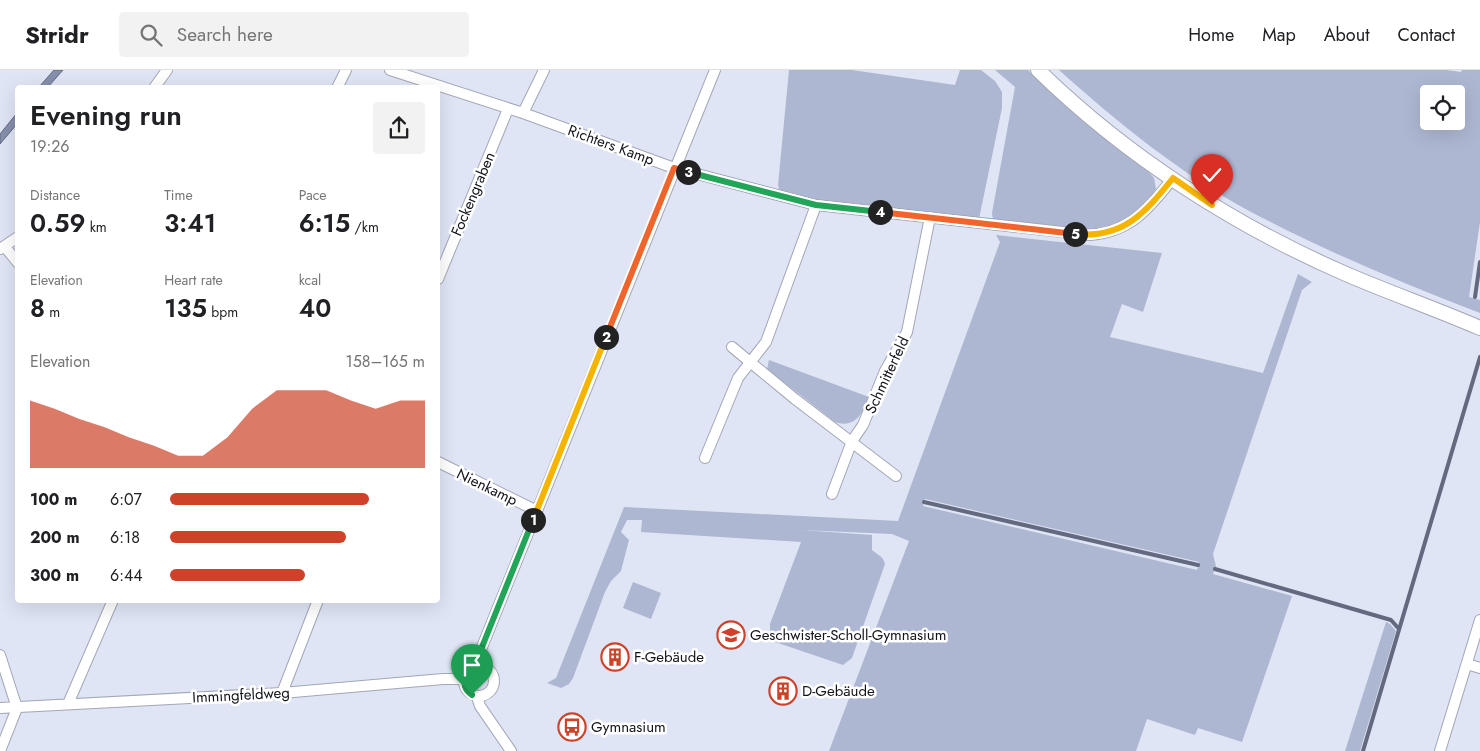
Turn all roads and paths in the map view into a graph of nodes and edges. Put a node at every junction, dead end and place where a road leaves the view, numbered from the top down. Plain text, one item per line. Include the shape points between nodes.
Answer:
1 (167, 70) edge
2 (346, 70) edge
3 (390, 70) edge
4 (544, 70) edge
5 (715, 70) edge
6 (1038, 70) edge
7 (156, 85) edge
8 (338, 85) edge
9 (435, 85) edge
10 (440, 87) edge
11 (508, 109) junction
12 (523, 113) junction
13 (674, 168) junction
14 (1173, 178) junction
15 (816, 205) junction
16 (930, 217) junction
17 (15, 239) edge
18 (2, 248) edge
19 (15, 260) edge
20 (440, 274) edge
21 (1480, 328) edge
22 (732, 346) dead end
23 (750, 361) junction
24 (852, 441) junction
25 (705, 458) dead end
26 (440, 463) edge
27 (896, 476) dead end
28 (832, 494) dead end
29 (536, 511) junction
30 (112, 603) edge
31 (317, 603) edge
32 (1480, 620) edge
33 (0, 655) edge
34 (1467, 664) junction
35 (477, 666) junction
36 (1480, 668) edge
37 (464, 679) junction
38 (282, 693) junction
39 (477, 697) junction
40 (68, 704) junction
41 (0, 708) edge
42 (17, 708) junction
43 (0, 751) edge
44 (512, 751) edge
45 (1440, 751) edge

1 - 7 street
2 - 8 street
3 - 9 street, Richters Kamp
4 - 12 street
5 - 13 street
6 - 14 street via 1124,144
10 - 11 street, Richters Kamp
11 - 12 street, Richters Kamp
11 - 20 street, Fockengraben
12 - 13 street, Richters Kamp
13 - 15 street, Richters Kamp
13 - 29 street
14 - 16 street, Richters Kamp via 1153,204 1134,221 1100,234
14 - 21 street via 1251,228 1299,252
15 - 16 street, Richters Kamp
15 - 23 street via 766,342
16 - 24 street, Schmitterfeld via 907,332 885,371 863,425
17 - 18 street
18 - 19 street
22 - 23 street
23 - 24 street
23 - 25 street via 738,378
24 - 27 street
24 - 28 street, Schmitterfeld
26 - 29 street, Nienkamp
29 - 35 street
30 - 40 street
31 - 38 street
32 - 34 street
33 - 42 street
34 - 36 street
34 - 45 street
35 - 37 street via 468,670
35 - 39 street via 489,670 494,682 487,695
37 - 38 street, Immingfeldweg
37 - 39 street via 468,693
38 - 40 street, Immingfeldweg
39 - 44 street
40 - 42 street, Immingfeldweg
41 - 42 street, Immingfeldweg
42 - 43 street

